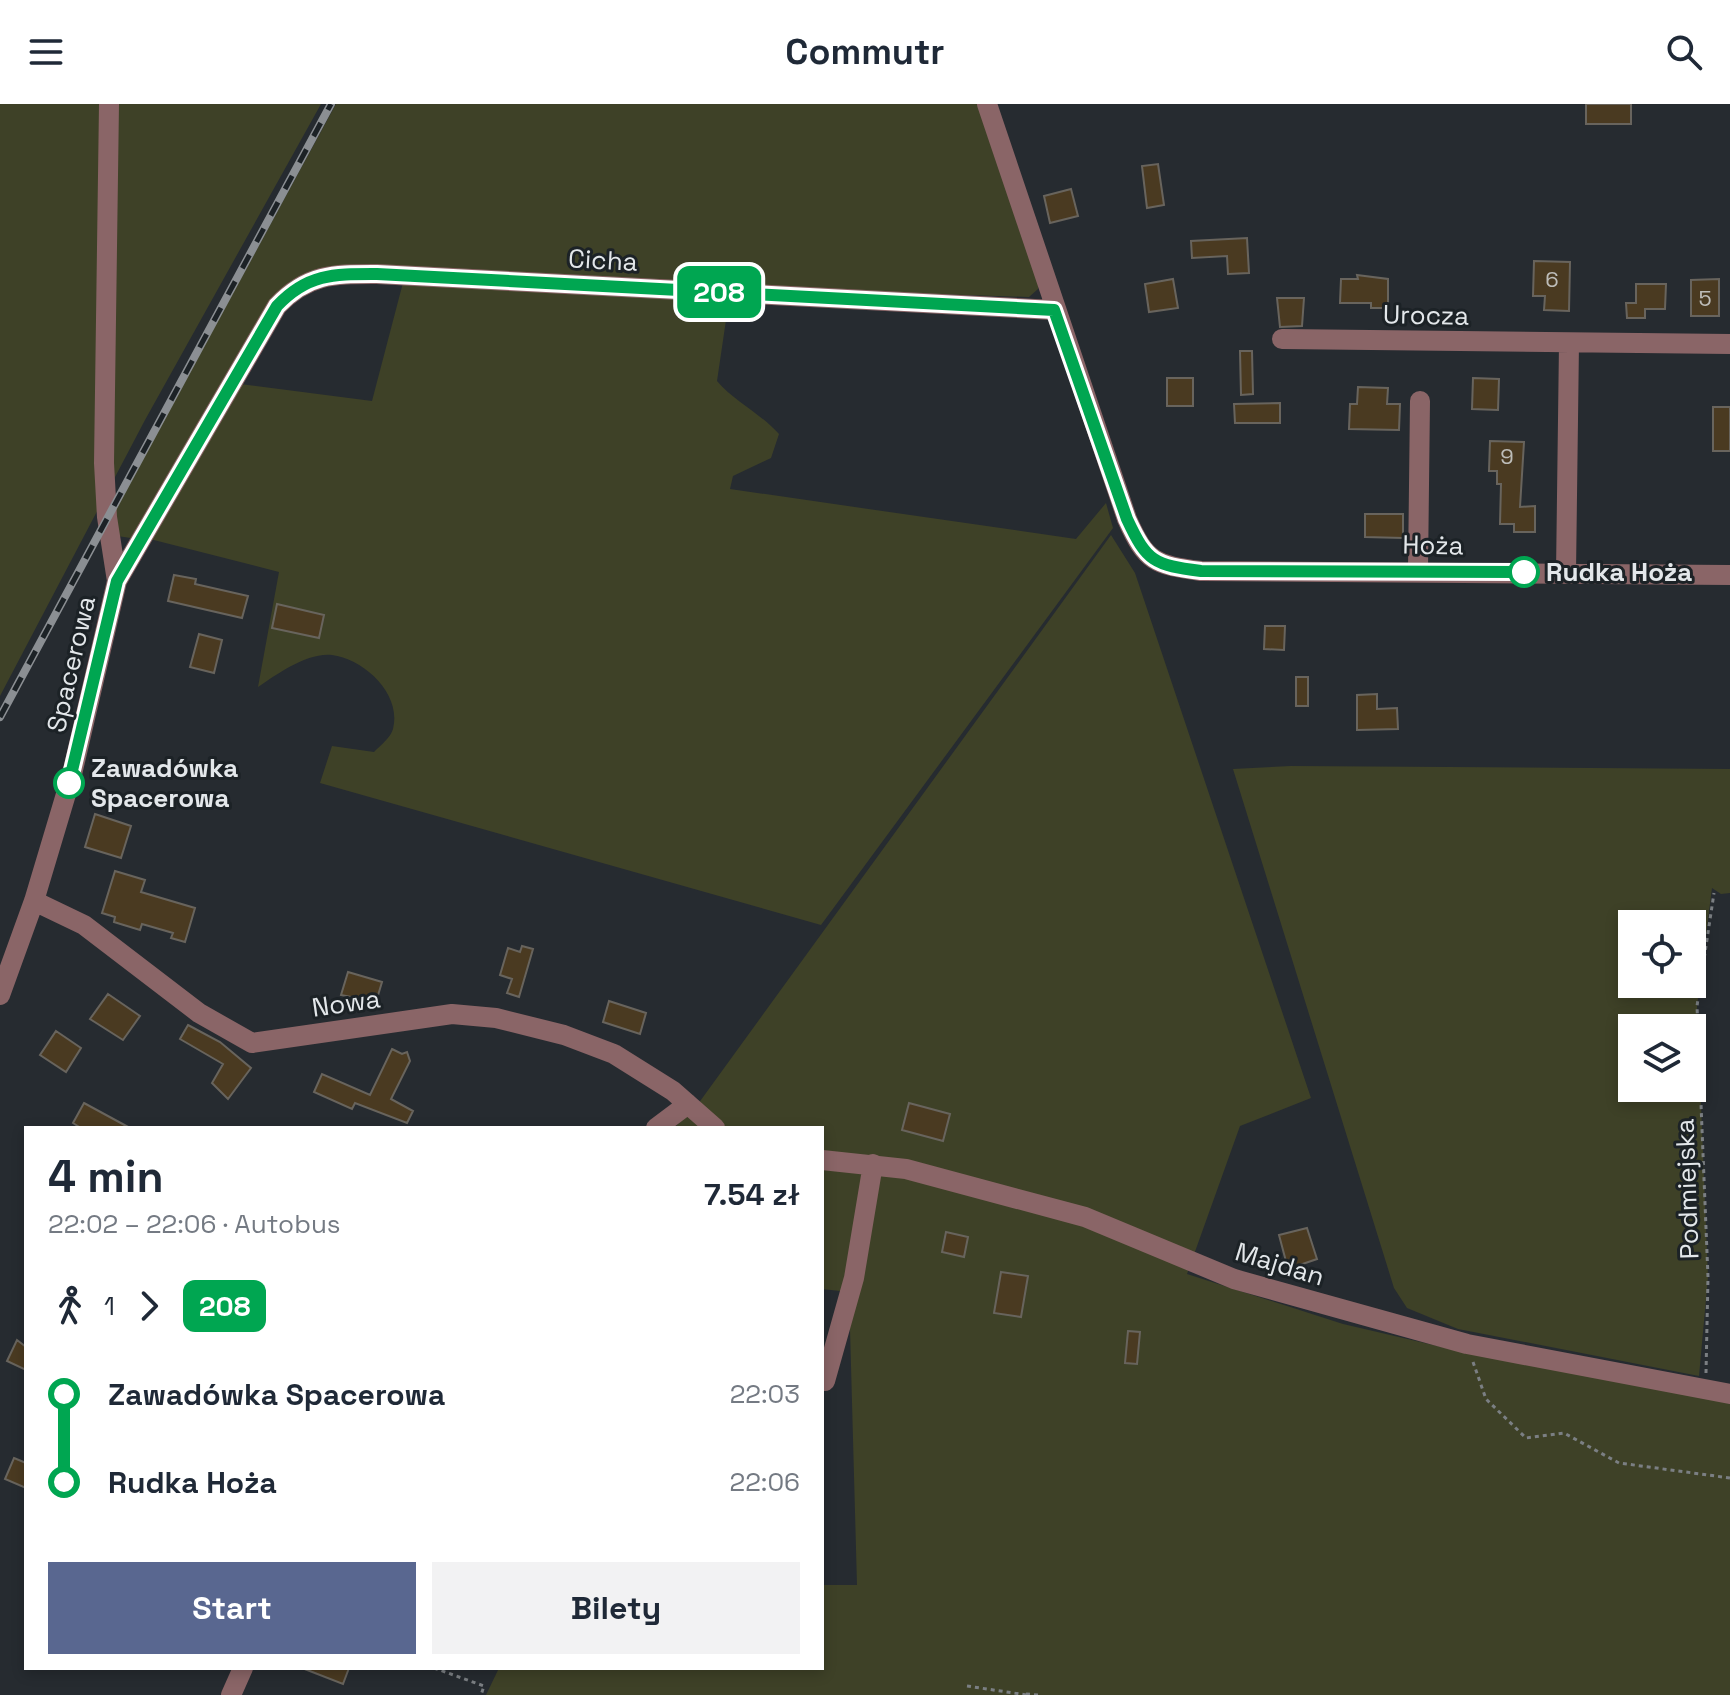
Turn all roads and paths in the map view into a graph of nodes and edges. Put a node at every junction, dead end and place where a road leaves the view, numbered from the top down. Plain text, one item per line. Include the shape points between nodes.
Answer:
1 (109, 104) edge
2 (987, 104) edge
3 (294, 287) joint
4 (1054, 310) junction
5 (1282, 339) dead end
6 (1569, 343) junction
7 (1730, 344) edge
8 (1420, 401) dead end
9 (1418, 570) junction
10 (1566, 573) junction
11 (1730, 575) edge
12 (117, 581) junction
13 (1714, 893) dead end
14 (34, 901) junction
15 (0, 995) edge
16 (688, 1104) junction
17 (659, 1126) edge
18 (713, 1126) edge
19 (824, 1160) edge
20 (873, 1164) junction
21 (1467, 1344) junction
22 (825, 1381) dead end
23 (1705, 1389) junction
24 (1730, 1394) edge
25 (1730, 1478) edge
26 (242, 1670) edge
27 (440, 1670) edge
28 (967, 1686) dead end
29 (1026, 1694) edge
30 (231, 1695) edge
31 (481, 1695) edge
32 (1038, 1695) edge

1 - 12 street via 104,463
2 - 4 street
3 - 4 street, Cicha via 318,278 377,274
3 - 12 street, Spacerowa via 277,306
4 - 9 street, Hoża via 1141,550 1166,567 1201,571
5 - 6 street, Urocza
6 - 7 street, Urocza
6 - 10 street
8 - 9 street
9 - 10 street, Hoża
10 - 11 street, Hoża
12 - 14 street, Spacerowa via 86,718
13 - 23 path, Podmiejska via 1697,1006 1708,1277
14 - 15 street, Spacerowa
14 - 16 street, Nowa via 84,925 199,1013 252,1043 474,1014 564,1035 614,1054
16 - 17 street
16 - 18 street, Nowa
19 - 20 street, Majdan
20 - 21 street, Majdan via 1085,1217 1234,1279
20 - 22 street via 854,1278
21 - 23 street, Majdan
21 - 25 path via 1486,1399 1526,1438 1564,1433 1619,1463
23 - 24 street, Majdan
26 - 30 street
27 - 31 path via 484,1686
28 - 29 path
29 - 32 path

